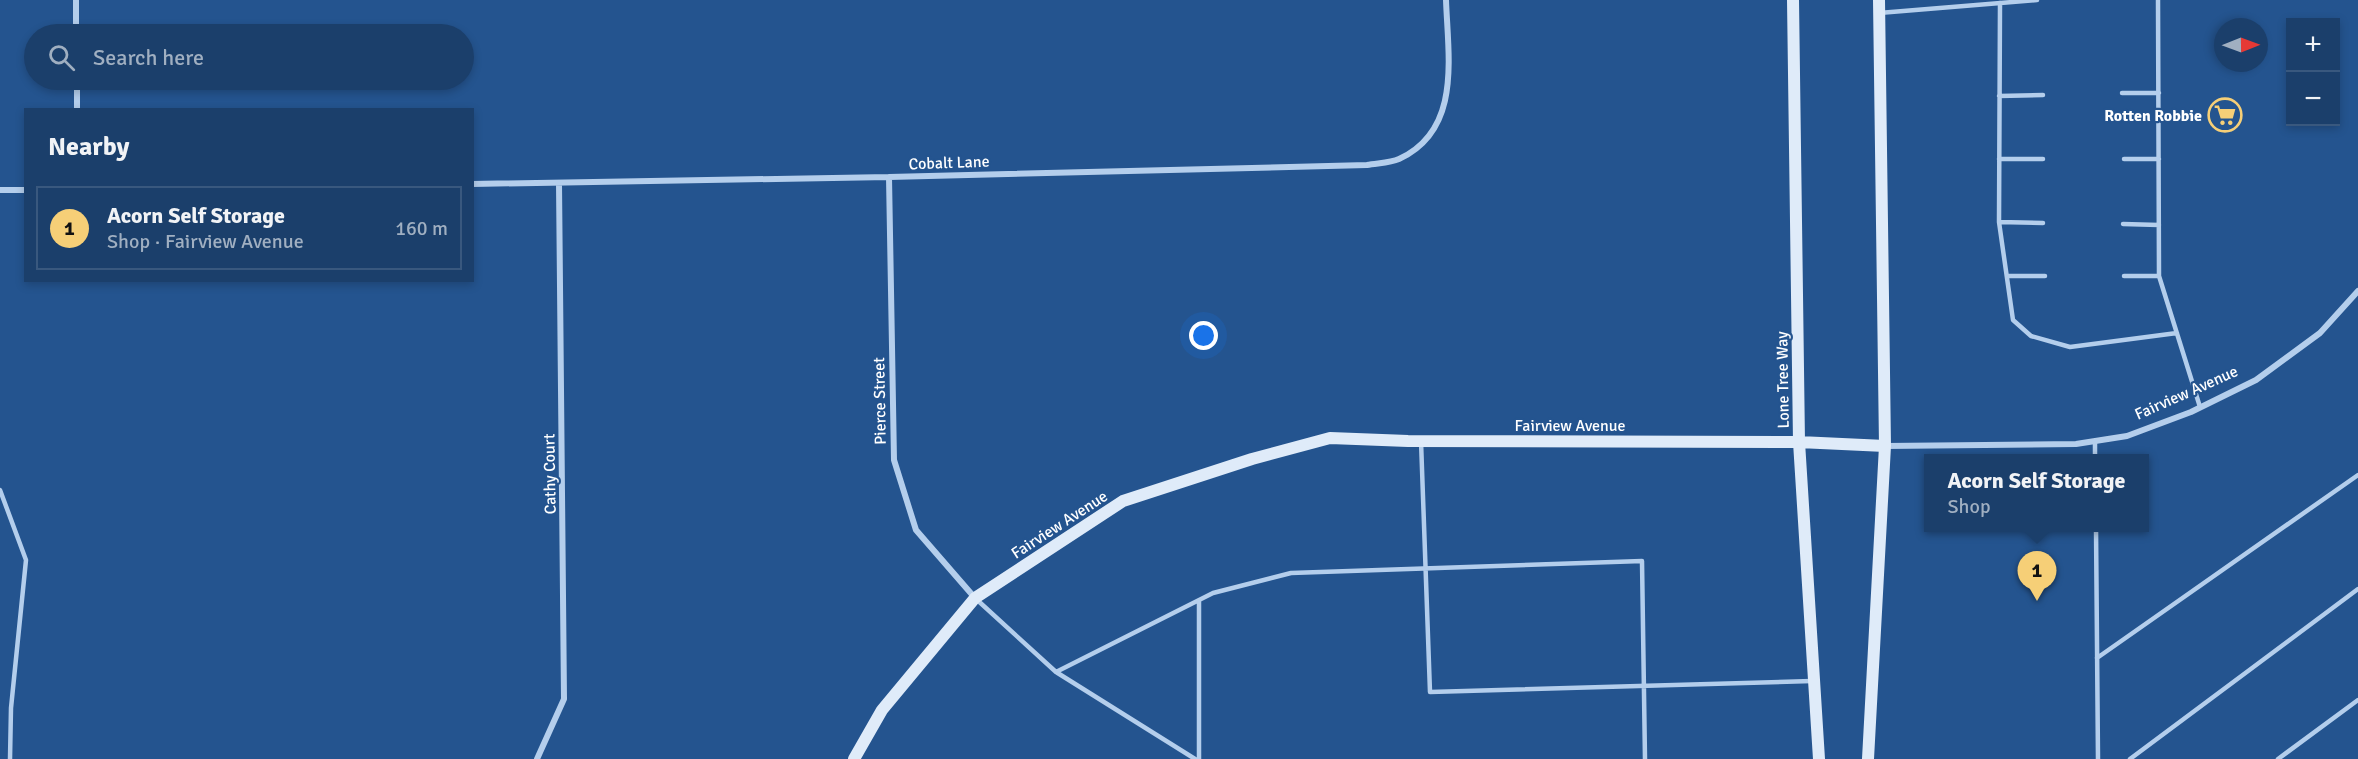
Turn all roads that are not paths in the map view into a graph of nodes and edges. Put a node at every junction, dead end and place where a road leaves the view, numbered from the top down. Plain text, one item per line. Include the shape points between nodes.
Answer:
1 (76, 0) edge
2 (1446, 0) edge
3 (1793, 0) edge
4 (2037, 0) edge
5 (2158, 0) edge
6 (2000, 3) junction
7 (1879, 6) edge
8 (76, 24) edge
9 (77, 90) edge
10 (2122, 93) dead end
11 (2159, 93) junction
12 (2043, 95) dead end
13 (2000, 96) junction
14 (77, 108) edge
15 (1999, 159) junction
16 (2043, 159) dead end
17 (2124, 159) dead end
18 (2159, 159) junction
19 (889, 177) junction
20 (559, 183) junction
21 (474, 184) edge
22 (0, 190) edge
23 (24, 190) edge
24 (1999, 222) junction
25 (2043, 223) dead end
26 (2123, 224) dead end
27 (2159, 225) junction
28 (2007, 276) junction
29 (2045, 276) dead end
30 (2124, 276) dead end
31 (2159, 276) junction
32 (2358, 291) edge
33 (2177, 333) junction
34 (2200, 407) junction
35 (1421, 441) junction
36 (2095, 441) junction
37 (1799, 442) junction
38 (1885, 446) junction
39 (2096, 454) edge
40 (2358, 475) edge
41 (0, 490) edge
42 (2096, 532) edge
43 (1425, 568) junction
44 (2358, 589) edge
45 (975, 598) junction
46 (1198, 600) junction
47 (2097, 658) junction
48 (1056, 672) junction
49 (1814, 681) junction
50 (1644, 686) junction
51 (2358, 700) edge
52 (10, 759) edge
53 (537, 759) edge
54 (854, 759) edge
55 (1197, 759) edge
56 (1645, 759) edge
57 (1819, 759) edge
58 (1868, 759) edge
59 (2098, 759) edge
60 (2130, 759) edge
61 (2278, 759) edge

1 - 8 street
2 - 19 street, Cobalt Lane via 1448,84 1440,121 1421,146 1397,160 1367,165
3 - 37 main road, Lone Tree Way
4 - 6 lane
5 - 11 lane
6 - 7 lane
6 - 13 lane
7 - 38 main road
9 - 14 street
10 - 11 lane
11 - 18 lane
12 - 13 lane
13 - 15 lane
15 - 16 lane
15 - 24 lane
17 - 18 lane
18 - 27 lane
19 - 20 street, Cobalt Lane
19 - 45 street, Pierce Street via 894,460 916,530
20 - 21 street, Cobalt Lane
20 - 53 street, Cathy Court via 564,699
22 - 23 street
24 - 25 lane
24 - 28 lane
26 - 27 lane
27 - 31 lane
28 - 29 lane
28 - 33 lane via 2013,320 2031,336 2070,347
30 - 31 lane
31 - 33 lane
32 - 34 street, Fairview Avenue via 2320,333 2256,380
33 - 34 lane
34 - 36 street, Fairview Avenue via 2127,436
35 - 37 main road, Fairview Avenue
35 - 43 lane
35 - 45 main road, Fairview Avenue via 1330,438 1123,501
36 - 38 street, Fairview Avenue
36 - 39 lane
37 - 38 main road, Fairview Avenue
37 - 49 main road, Lone Tree Way
38 - 58 main road
40 - 47 lane
41 - 52 lane via 26,560 11,708
42 - 47 lane
43 - 46 lane via 1291,573
43 - 50 lane via 1430,692
43 - 50 lane via 1642,561
44 - 60 lane
45 - 48 lane
45 - 54 main road, Fairview Avenue via 882,710
46 - 48 lane
46 - 55 lane
47 - 59 lane
48 - 55 lane
49 - 50 lane
49 - 57 main road, Lone Tree Way
50 - 56 lane
51 - 61 lane

